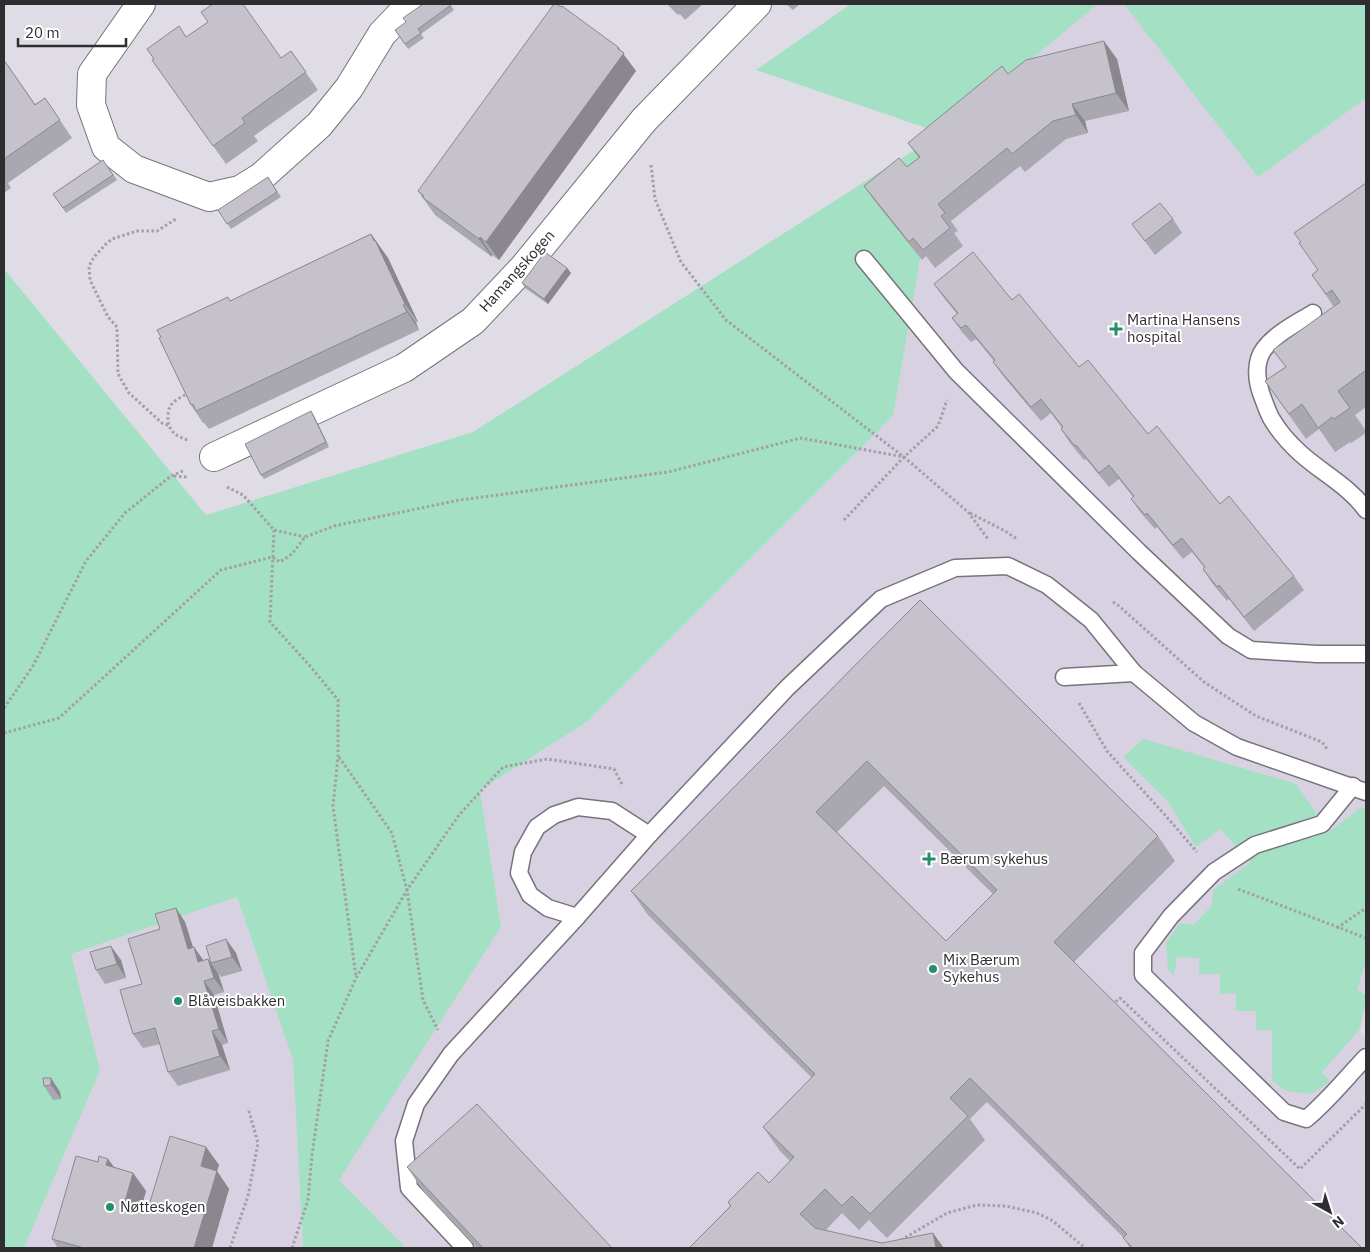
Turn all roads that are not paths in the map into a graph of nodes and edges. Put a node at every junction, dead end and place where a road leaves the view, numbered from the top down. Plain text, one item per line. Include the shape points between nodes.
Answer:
1 (141, 4) edge
2 (414, 4) edge
3 (757, 4) edge
4 (864, 259) dead end
5 (1313, 313) dead end
6 (223, 453) road end
7 (1366, 510) edge
8 (1366, 654) edge
9 (1134, 673) junction
10 (1064, 677) road end
11 (1360, 789) edge
12 (649, 835) junction
13 (576, 918) junction
14 (1366, 1058) edge
15 (465, 1248) edge

1 - 2 street via 92,74 91,105 106,147 134,168 209,197 240,190 261,177 319,125 349,88 382,34
3 - 6 street, Hamangskogen via 644,120 524,267 472,321 404,368
4 - 8 lane via 956,371 1228,636 1251,650
5 - 7 lane via 1264,349 1258,368 1258,386 1271,418 1285,438 1357,498
9 - 10 lane
9 - 11 lane via 1194,723 1237,747
9 - 12 lane via 1091,620 1047,584 1008,566 954,568 881,599 787,688
11 - 14 lane via 1322,824 1255,845 1214,872 1171,916 1143,953 1143,975 1284,1112 1306,1119
12 - 13 lane
12 - 13 lane via 612,811 578,807 554,815 537,827 523,852 519,873 530,894 548,908
13 - 15 lane via 451,1054 416,1104 404,1141 409,1188

